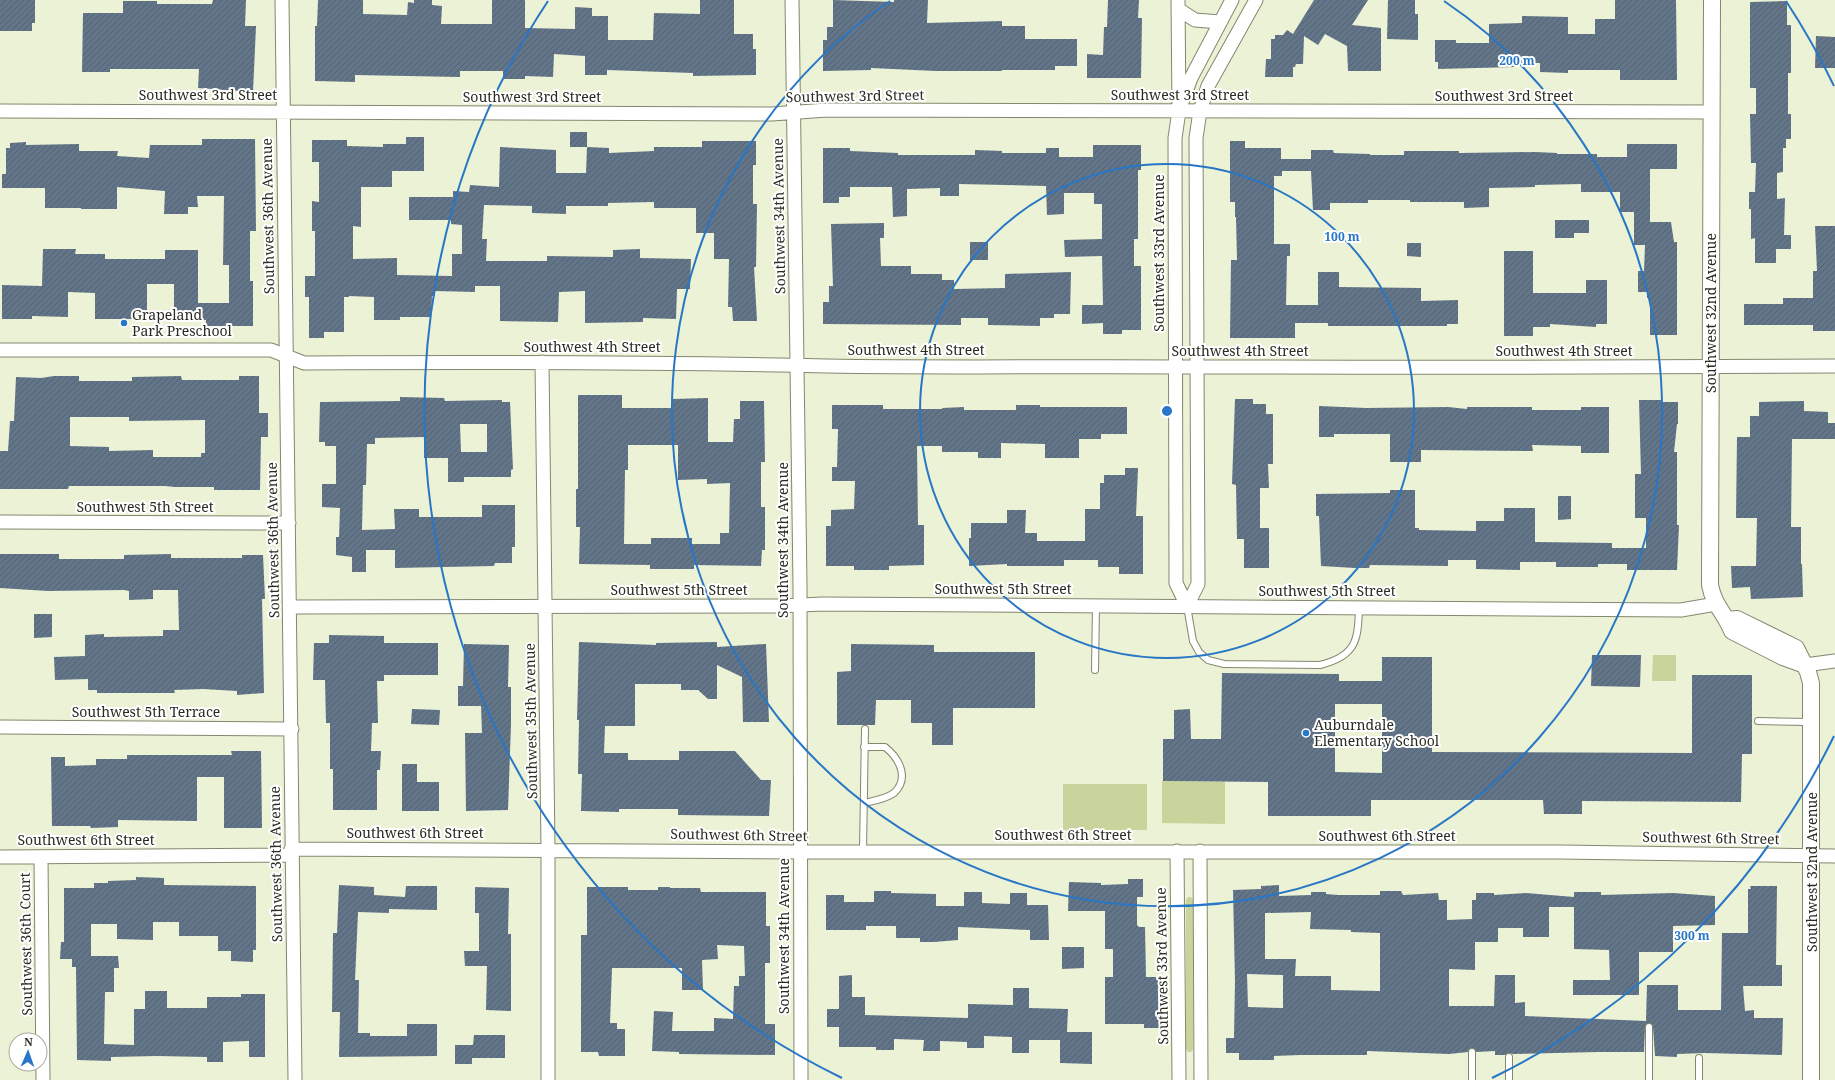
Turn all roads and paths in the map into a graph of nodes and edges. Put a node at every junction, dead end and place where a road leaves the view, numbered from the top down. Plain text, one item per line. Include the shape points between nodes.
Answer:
1 (282, 0) edge
2 (792, 0) edge
3 (1232, 0) edge
4 (1256, 0) edge
5 (1712, 0) edge
6 (1178, 4) edge
7 (1220, 22) junction
8 (0, 111) edge
9 (1179, 111) junction
10 (1200, 111) junction
11 (282, 112) junction
12 (794, 112) junction
13 (1711, 112) junction
14 (0, 350) edge
15 (287, 356) junction
16 (542, 362) junction
17 (797, 365) junction
18 (1198, 366) junction
19 (1835, 366) edge
20 (1174, 367) junction
21 (1711, 367) junction
22 (0, 522) edge
23 (289, 523) junction
24 (1716, 604) junction
25 (800, 605) junction
26 (545, 606) junction
27 (1096, 606) junction
28 (1187, 606) junction
29 (290, 607) junction
30 (1360, 608) junction
31 (1835, 661) edge
32 (1805, 665) junction
33 (1095, 670) dead end
34 (1758, 721) dead end
35 (1812, 722) junction
36 (0, 727) edge
37 (292, 729) junction
38 (865, 729) dead end
39 (864, 747) junction
40 (864, 803) junction
41 (548, 849) junction
42 (864, 851) junction
43 (1177, 851) junction
44 (1200, 851) junction
45 (291, 852) junction
46 (800, 852) junction
47 (1812, 856) junction
48 (1835, 856) edge
49 (0, 857) edge
50 (42, 857) junction
51 (1649, 1027) dead end
52 (1472, 1052) dead end
53 (1509, 1056) dead end
54 (1699, 1058) dead end
55 (1815, 1078) edge
56 (43, 1080) edge
57 (295, 1080) edge
58 (548, 1080) edge
59 (801, 1080) edge
60 (1179, 1080) edge
61 (1201, 1080) edge
62 (1472, 1080) edge
63 (1509, 1080) edge
64 (1648, 1080) edge
65 (1699, 1080) edge

1 - 11 street, Southwest 36th Avenue
2 - 12 street, Southwest 34th Avenue
3 - 7 street
4 - 10 street via 1217,68
5 - 13 street, Southwest 32nd Avenue
6 - 7 street via 1195,20
6 - 9 street, Southwest 33rd Avenue
7 - 9 street via 1191,78
8 - 11 street, Southwest 3rd Street
9 - 10 street, Southwest 3rd Street
9 - 12 street, Southwest 3rd Street
9 - 20 street, Southwest 33rd Avenue via 1175,138
10 - 13 street, Southwest 3rd Street
10 - 18 street via 1196,138
11 - 12 street, Southwest 3rd Street
11 - 15 street, Southwest 36th Avenue
12 - 17 street, Southwest 34th Avenue
13 - 21 street, Southwest 32nd Avenue
14 - 15 street, Southwest 4th Street via 271,350
15 - 16 street, Southwest 4th Street via 304,363
15 - 23 street, Southwest 36th Avenue
16 - 17 street, Southwest 4th Street
16 - 26 street, Southwest 35th Avenue
17 - 20 street, Southwest 4th Street
17 - 25 street, Southwest 34th Avenue
18 - 20 street, Southwest 4th Street
18 - 21 street, Southwest 4th Street
18 - 28 street via 1198,584
19 - 21 street, Southwest 4th Street
20 - 28 street, Southwest 33rd Avenue via 1176,583
21 - 24 street, Southwest 32nd Avenue via 1710,580
22 - 23 street, Southwest 5th Street
23 - 29 street, Southwest 36th Avenue
24 - 30 street, Southwest 5th Street via 1680,610
24 - 32 street, Southwest 32nd Avenue via 1728,620 1732,631 1783,657
25 - 26 street, Southwest 5th Street
25 - 27 street, Southwest 5th Street
25 - 46 street, Southwest 34th Avenue
26 - 29 street, Southwest 5th Street
26 - 41 street, Southwest 35th Avenue
27 - 28 street, Southwest 5th Street
27 - 33 lane
28 - 30 street, Southwest 5th Street
28 - 30 lane via 1193,642 1199,652 1208,660 1232,664 1320,665 1336,661 1356,643
29 - 37 street, Southwest 36th Avenue
31 - 32 street
32 - 35 street, Southwest 32nd Avenue via 1811,683
34 - 35 lane
35 - 47 street, Southwest 32nd Avenue
36 - 37 street, Southwest 5th Terrace
37 - 45 street, Southwest 36th Avenue
38 - 39 lane
39 - 40 lane
39 - 40 lane via 885,747 896,758 902,771 893,793
40 - 42 lane
41 - 45 street, Southwest 6th Street
41 - 46 street, Southwest 6th Street
41 - 58 street, Southwest 35th Avenue
42 - 43 street, Southwest 6th Street
42 - 46 street, Southwest 6th Street
43 - 44 street, Southwest 6th Street
43 - 60 street, Southwest 33rd Avenue
44 - 47 street, Southwest 6th Street
44 - 61 street
45 - 50 street, Southwest 6th Street
45 - 57 street, Southwest 36th Avenue
46 - 59 street, Southwest 34th Avenue
47 - 48 street, Southwest 6th Street
47 - 55 street, Southwest 32nd Avenue
49 - 50 street, Southwest 6th Street
50 - 56 street, Southwest 36th Court
51 - 64 lane
52 - 62 lane
53 - 63 lane
54 - 65 lane

